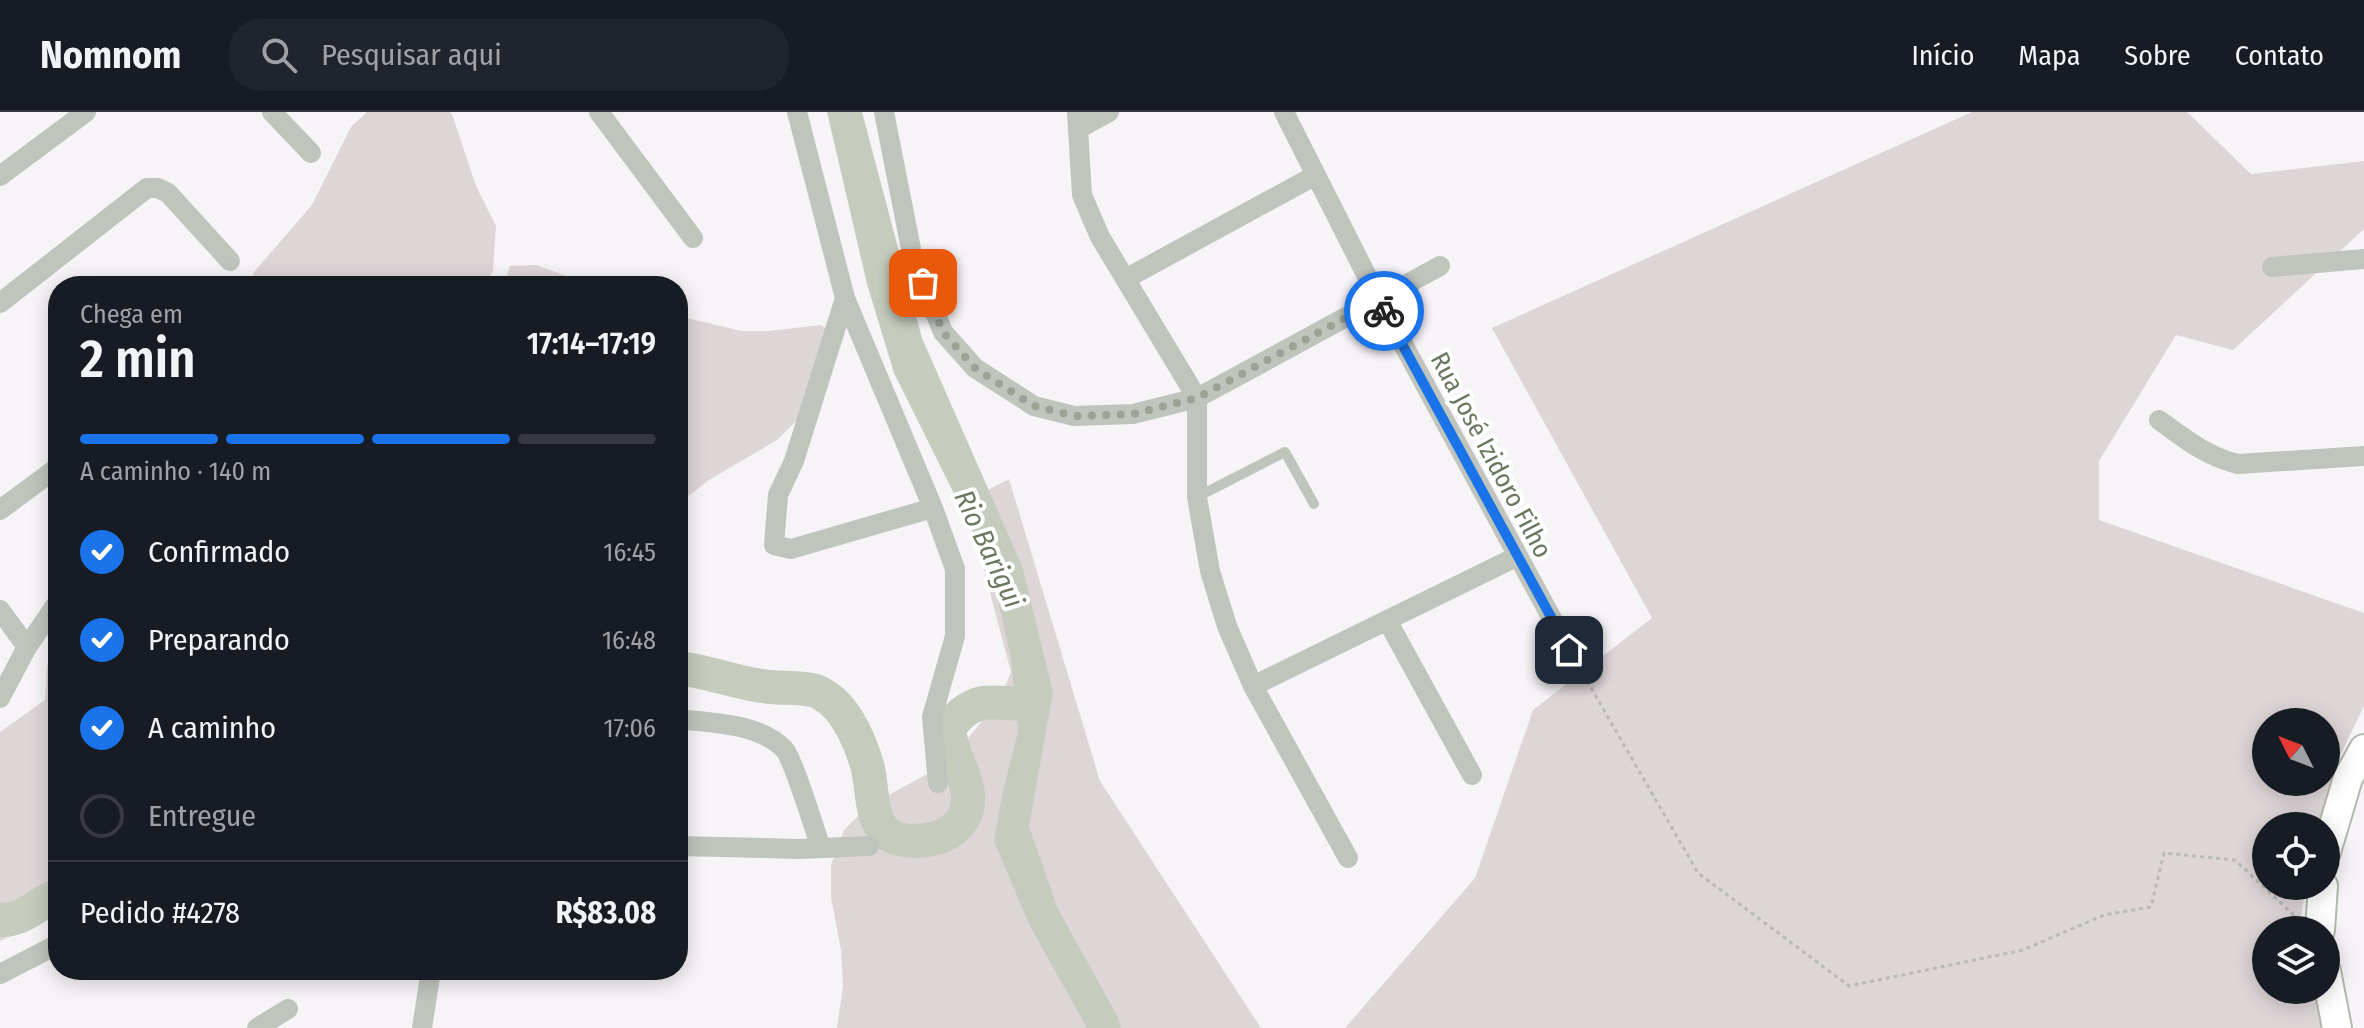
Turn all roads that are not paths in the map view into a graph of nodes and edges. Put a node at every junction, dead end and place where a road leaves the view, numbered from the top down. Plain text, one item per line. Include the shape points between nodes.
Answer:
1 (86, 112) edge
2 (272, 112) edge
3 (599, 112) edge
4 (797, 112) edge
5 (884, 112) edge
6 (1109, 112) edge
7 (1284, 112) edge
8 (1078, 121) edge
9 (311, 153) dead end
10 (1316, 175) junction
11 (0, 176) edge
12 (693, 238) dead end
13 (2364, 259) edge
14 (230, 261) dead end
15 (1440, 266) dead end
16 (2272, 267) dead end
17 (1127, 278) junction
18 (845, 298) junction
19 (1379, 300) junction
20 (0, 303) edge
21 (1197, 398) junction
22 (2159, 420) dead end
23 (2364, 456) edge
24 (48, 474) edge
25 (1197, 497) junction
26 (1314, 504) dead end
27 (933, 508) junction
28 (0, 510) edge
29 (1516, 557) junction
30 (0, 610) edge
31 (48, 617) edge
32 (1387, 620) junction
33 (27, 647) junction
34 (1569, 650) road end
35 (1253, 686) junction
36 (0, 698) edge
37 (688, 720) edge
38 (2364, 749) edge
39 (1472, 775) dead end
40 (938, 783) dead end
41 (2338, 812) edge
42 (688, 846) edge
43 (869, 846) dead end
44 (821, 848) junction
45 (1348, 858) dead end
46 (48, 949) edge
47 (0, 974) edge
48 (429, 980) edge
49 (2332, 1004) edge
50 (288, 1009) dead end
51 (257, 1028) edge
52 (422, 1028) edge
53 (2337, 1028) edge

1 - 11 street
2 - 9 street
3 - 12 street
4 - 18 street
5 - 21 street via 913,259 943,332 975,368 1034,406 1074,416 1133,414
6 - 8 street
7 - 10 street, Rua José Izidoro Filho
8 - 17 street via 1082,195 1100,237
10 - 17 street
10 - 19 street, Rua José Izidoro Filho
13 - 16 street
14 - 20 street via 168,193 147,188
15 - 19 street
17 - 21 street
18 - 27 street
18 - 27 street via 794,461 778,495 774,545 791,549
19 - 21 street
19 - 29 street, Rua José Izidoro Filho
21 - 25 street
22 - 23 street via 2196,447 2238,464
24 - 28 street
25 - 26 lane via 1285,452
25 - 35 street via 1222,612
27 - 40 street via 955,569 955,636 932,717
29 - 32 street
29 - 34 street, Rua José Izidoro Filho
30 - 33 street
31 - 33 street
32 - 35 street
32 - 39 street
33 - 36 street
35 - 45 street
37 - 44 street via 767,736 787,750
38 - 41 main road
42 - 44 street
43 - 44 street
46 - 47 street
48 - 52 street
49 - 53 main road
50 - 51 street

